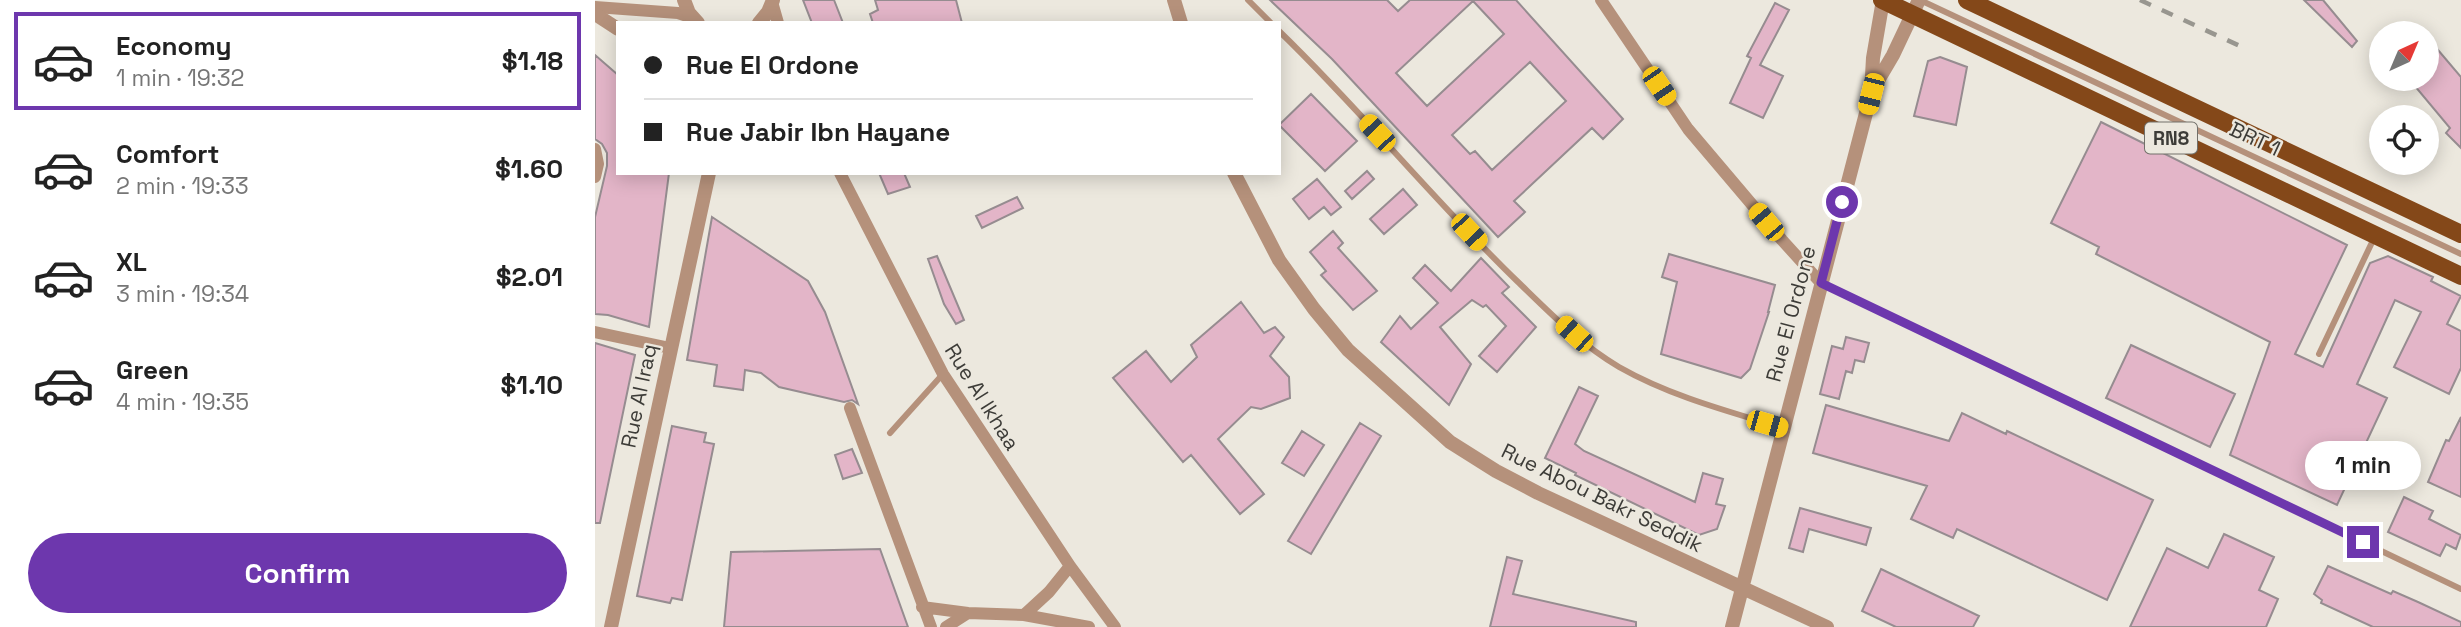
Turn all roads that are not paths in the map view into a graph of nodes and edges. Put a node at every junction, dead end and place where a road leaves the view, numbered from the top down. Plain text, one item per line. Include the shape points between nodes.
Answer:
1 (684, 0) edge
2 (1174, 0) edge
3 (1248, 0) edge
4 (1601, 0) edge
5 (1882, 0) edge
6 (1967, 0) edge
7 (772, 1) edge
8 (1917, 5) edge
9 (595, 7) edge
10 (595, 14) edge
11 (695, 20) edge
12 (760, 21) edge
13 (777, 21) edge
14 (1180, 21) edge
15 (1269, 21) edge
16 (616, 28) edge
17 (1281, 33) edge
18 (1871, 94) junction
19 (595, 149) edge
20 (709, 175) edge
21 (841, 175) edge
22 (1235, 175) edge
23 (595, 177) edge
24 (2461, 234) edge
25 (2375, 236) junction
26 (2461, 254) edge
27 (2461, 276) edge
28 (1821, 283) junction
29 (595, 332) edge
30 (670, 348) junction
31 (2319, 354) dead end
32 (943, 374) junction
33 (850, 408) dead end
34 (1783, 428) junction
35 (890, 433) dead end
36 (1070, 566) junction
37 (1744, 589) junction
38 (2461, 589) edge
39 (922, 607) junction
40 (968, 613) junction
41 (1024, 615) junction
42 (611, 627) edge
43 (930, 627) edge
44 (946, 627) edge
45 (1089, 627) edge
46 (1115, 627) edge
47 (1732, 627) edge
48 (1827, 627) edge

1 - 11 street
2 - 14 street
3 - 15 lane
4 - 28 street via 1688,129
5 - 8 main road, RN8
5 - 18 street, Rue El Ordone
6 - 24 main road, RN8
7 - 12 street
7 - 13 street
8 - 18 street, Rue El Ordone
8 - 25 main road, RN8
8 - 26 lane, BRT 1
9 - 11 street via 678,13
10 - 16 street
17 - 34 lane via 1488,253 1574,334 1617,366 1654,384
18 - 28 street, Rue El Ordone
19 - 23 street
20 - 30 street, Rue Al Iraq
21 - 32 street, Rue Al Ikhaa
22 - 37 street, Rue Abou Bakr Seddik via 1279,260 1314,309 1348,350 1450,442 1538,493
25 - 27 main road, RN8
25 - 31 lane
28 - 34 street, Rue El Ordone
28 - 38 lane
29 - 30 street
30 - 42 street, Rue Al Iraq
32 - 35 lane
32 - 36 street, Rue Al Ikhaa
33 - 39 street
34 - 37 street, Rue El Ordone
36 - 41 street
36 - 46 street, Rue Al Ikhaa
37 - 47 street, Rue El Ordone
37 - 48 street, Rue Abou Bakr Seddik
39 - 40 street
39 - 43 street
40 - 41 street
40 - 44 street
41 - 45 street

